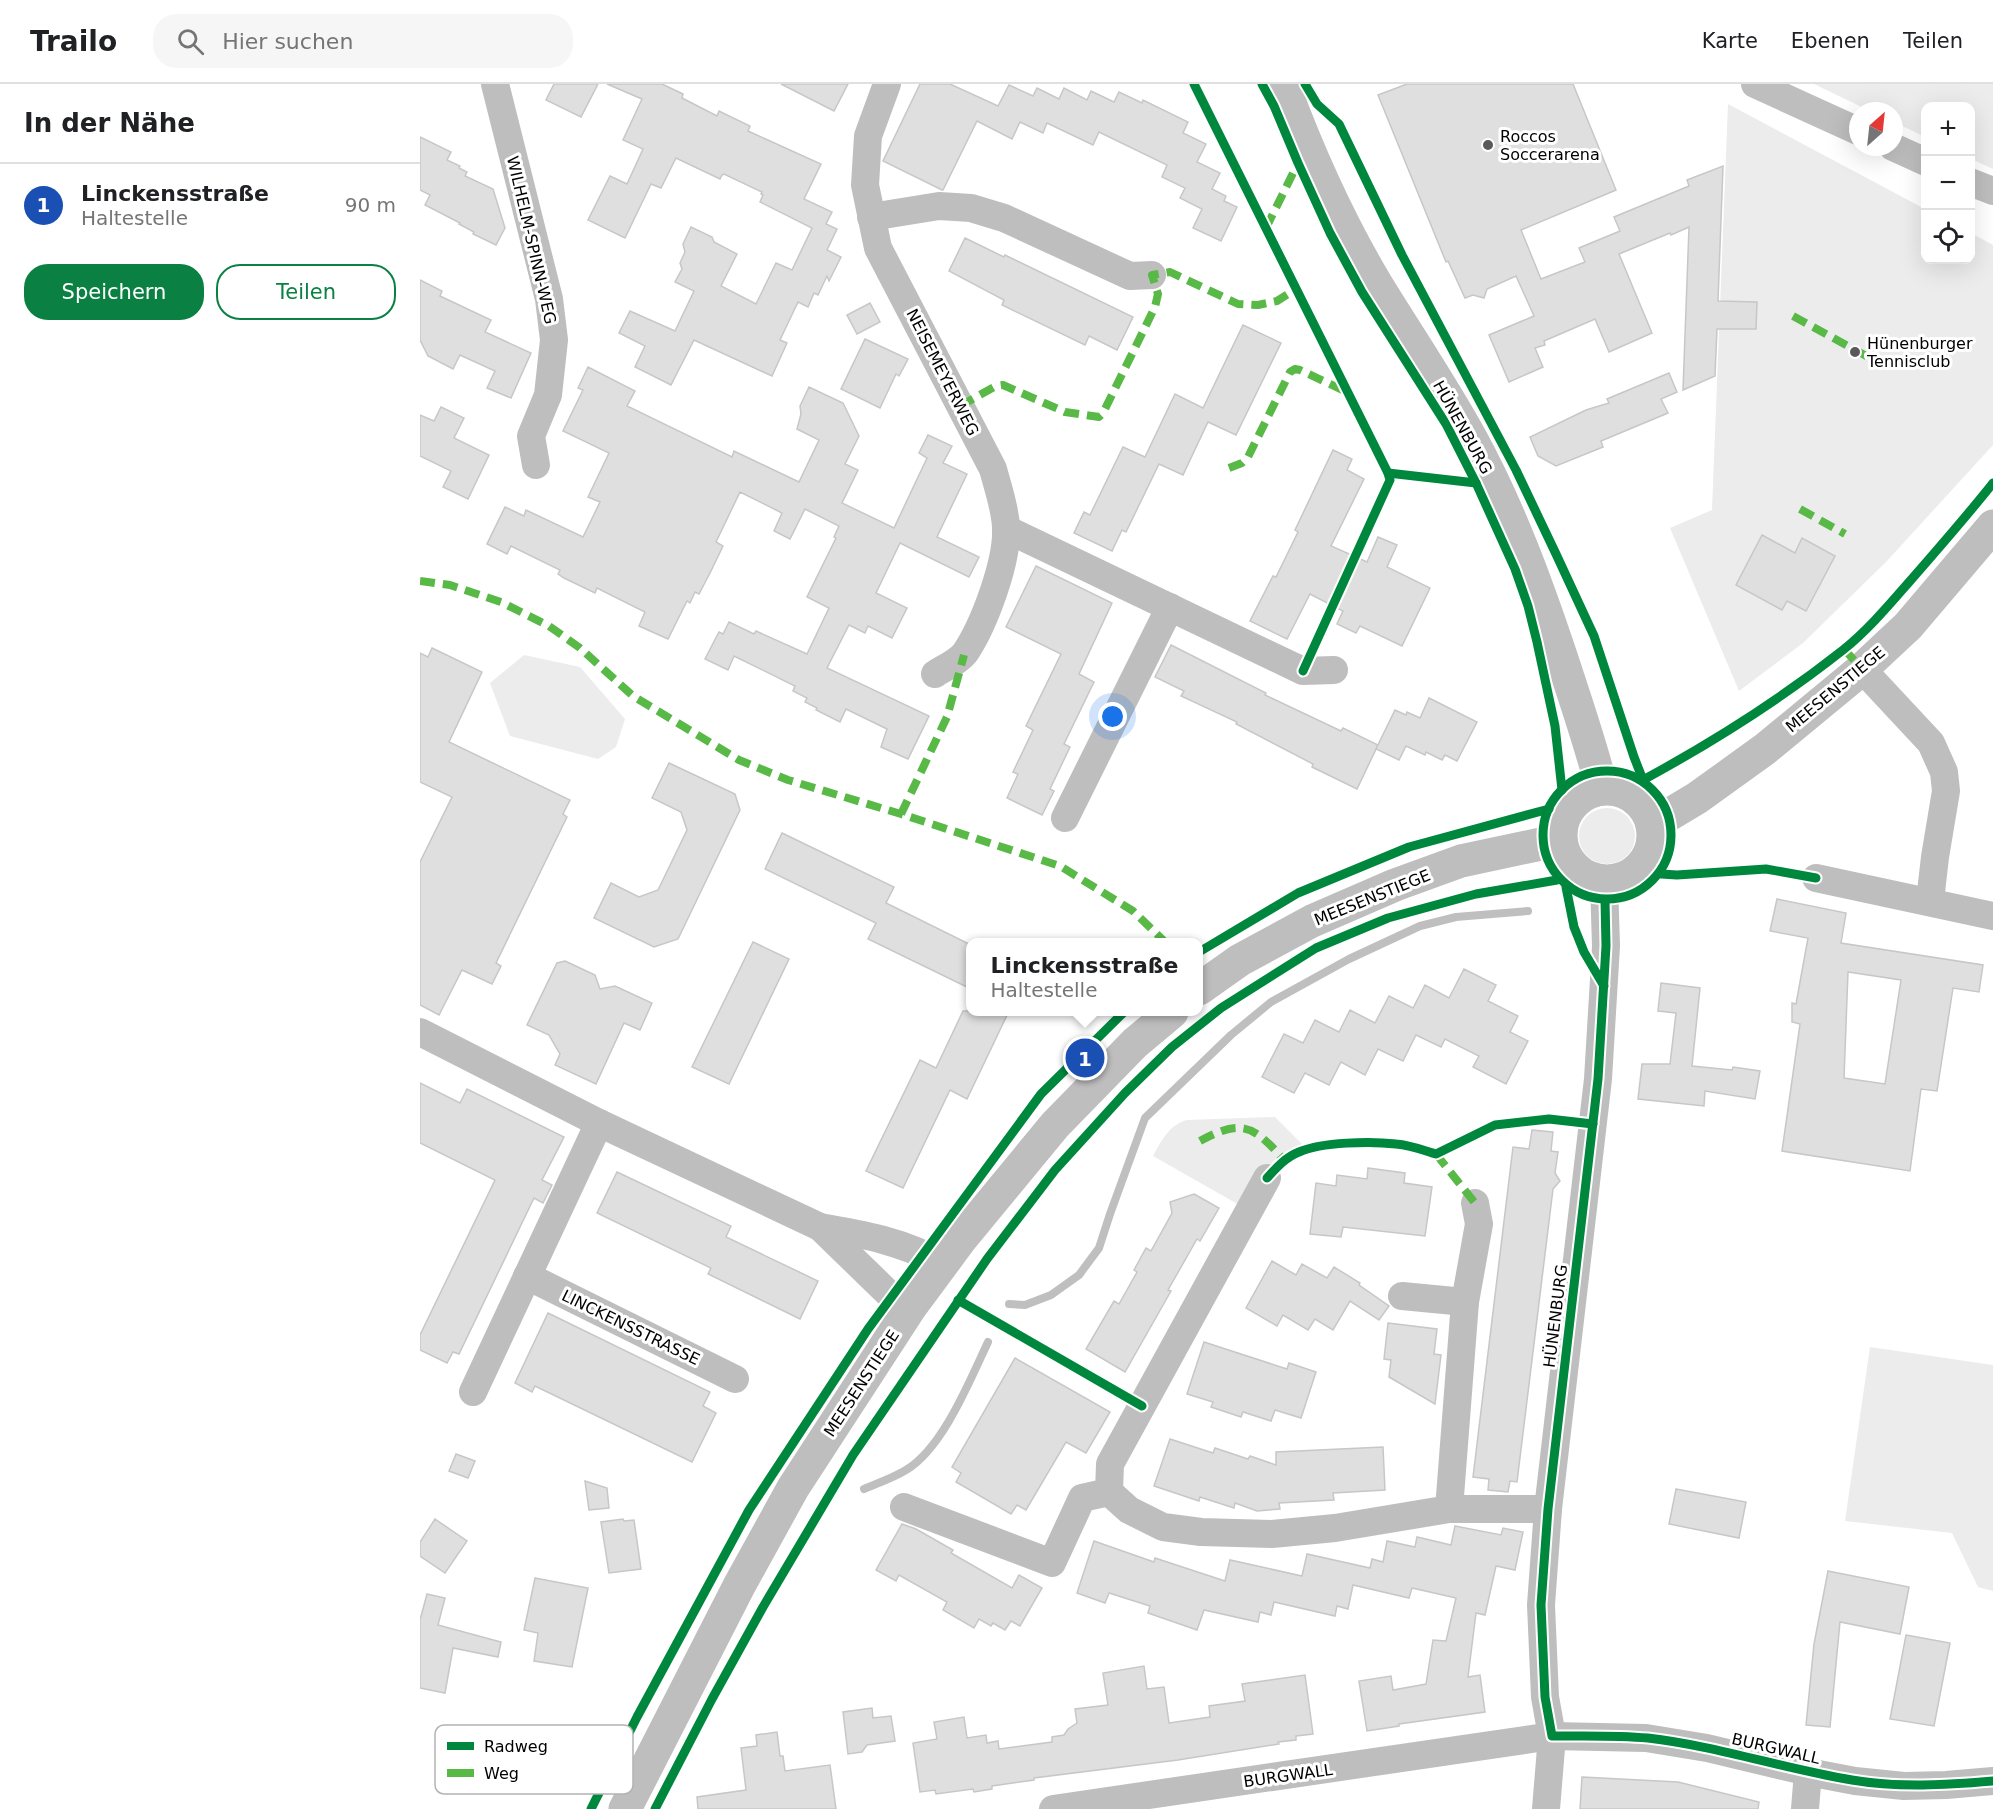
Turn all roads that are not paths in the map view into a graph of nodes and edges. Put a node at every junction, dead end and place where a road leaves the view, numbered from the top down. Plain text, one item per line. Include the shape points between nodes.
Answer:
1 (495, 84) edge
2 (887, 84) edge
3 (1283, 84) edge
4 (1755, 84) edge
5 (1849, 127) edge
6 (1903, 152) edge
7 (1921, 160) edge
8 (1975, 184) edge
9 (1993, 191) edge
10 (871, 217) junction
11 (1152, 275) dead end
12 (536, 465) dead end
13 (1993, 526) edge
14 (1006, 529) junction
15 (1170, 608) junction
16 (1862, 669) junction
17 (1334, 670) dead end
18 (935, 674) dead end
19 (1602, 789) junction
20 (1065, 818) dead end
21 (1651, 821) junction
22 (1560, 840) junction
23 (1816, 878) dead end
24 (1604, 882) junction
25 (1930, 901) junction
26 (1993, 916) edge
27 (1203, 986) edge
28 (1166, 1016) edge
29 (420, 1032) edge
30 (599, 1123) junction
31 (1267, 1178) dead end
32 (1475, 1203) dead end
33 (820, 1227) junction
34 (942, 1264) junction
35 (527, 1276) junction
36 (1402, 1296) dead end
37 (1465, 1302) junction
38 (910, 1308) junction
39 (735, 1379) dead end
40 (473, 1392) dead end
41 (1109, 1492) junction
42 (904, 1507) dead end
43 (1449, 1509) junction
44 (1548, 1509) junction
45 (1552, 1736) junction
46 (1808, 1772) junction
47 (1993, 1781) edge
48 (633, 1793) edge
49 (633, 1794) edge
50 (625, 1809) edge
51 (1053, 1809) edge
52 (1546, 1809) edge
53 (1805, 1809) edge

1 - 12 street, WILHELM-SPINN-WEG via 549,299 555,340 548,394 531,436
2 - 10 street, NEISEMEYERWEG via 868,136 865,185
3 - 19 street, HÜNENBURG via 1342,220 1495,485 1539,590
4 - 5 street
6 - 7 street
8 - 9 street
10 - 11 street via 939,206 971,208 1005,218 1130,276
10 - 14 street, NEISEMEYERWEG via 878,248 993,469
13 - 16 street, MEESENSTIEGE via 1908,626
14 - 15 street
14 - 18 street, NEISEMEYERWEG via 998,579 982,620 964,655
15 - 17 street via 1303,671
15 - 20 street
16 - 21 street, MEESENSTIEGE via 1716,784 1667,816
16 - 25 street via 1931,743 1944,772 1946,791
19 - 21 street via 1615,789 1638,800
19 - 22 street via 1576,800 1566,811
21 - 24 street via 1654,836 1644,864 1626,878
22 - 24 street via 1564,856 1574,869
22 - 27 street, MEESENSTIEGE via 1461,861 1395,885 1312,921 1240,960
23 - 25 street
24 - 44 street, HÜNENBURG via 1606,946 1598,1079
25 - 26 street
28 - 34 street, MEESENSTIEGE via 1055,1125
29 - 30 street
30 - 33 street
30 - 35 street
31 - 41 street via 1110,1464
32 - 37 street via 1479,1224
33 - 34 street via 857,1233 923,1253
33 - 38 street via 892,1297
34 - 38 street, MEESENSTIEGE
35 - 39 street, LINCKENSSTRASSE
35 - 40 street
36 - 37 street
37 - 43 street
38 - 48 street, MEESENSTIEGE via 793,1488
41 - 42 street via 1082,1498 1052,1563
41 - 43 street via 1129,1510 1163,1527 1201,1532 1272,1534
43 - 44 street
44 - 45 street, HÜNENBURG via 1541,1605 1545,1697
45 - 46 street, BURGWALL via 1646,1738
45 - 51 street, BURGWALL
45 - 52 street, HÜNENBURG
46 - 47 street, BURGWALL via 1904,1785
46 - 53 street, BURGWALL
49 - 50 street, MEESENSTIEGE

